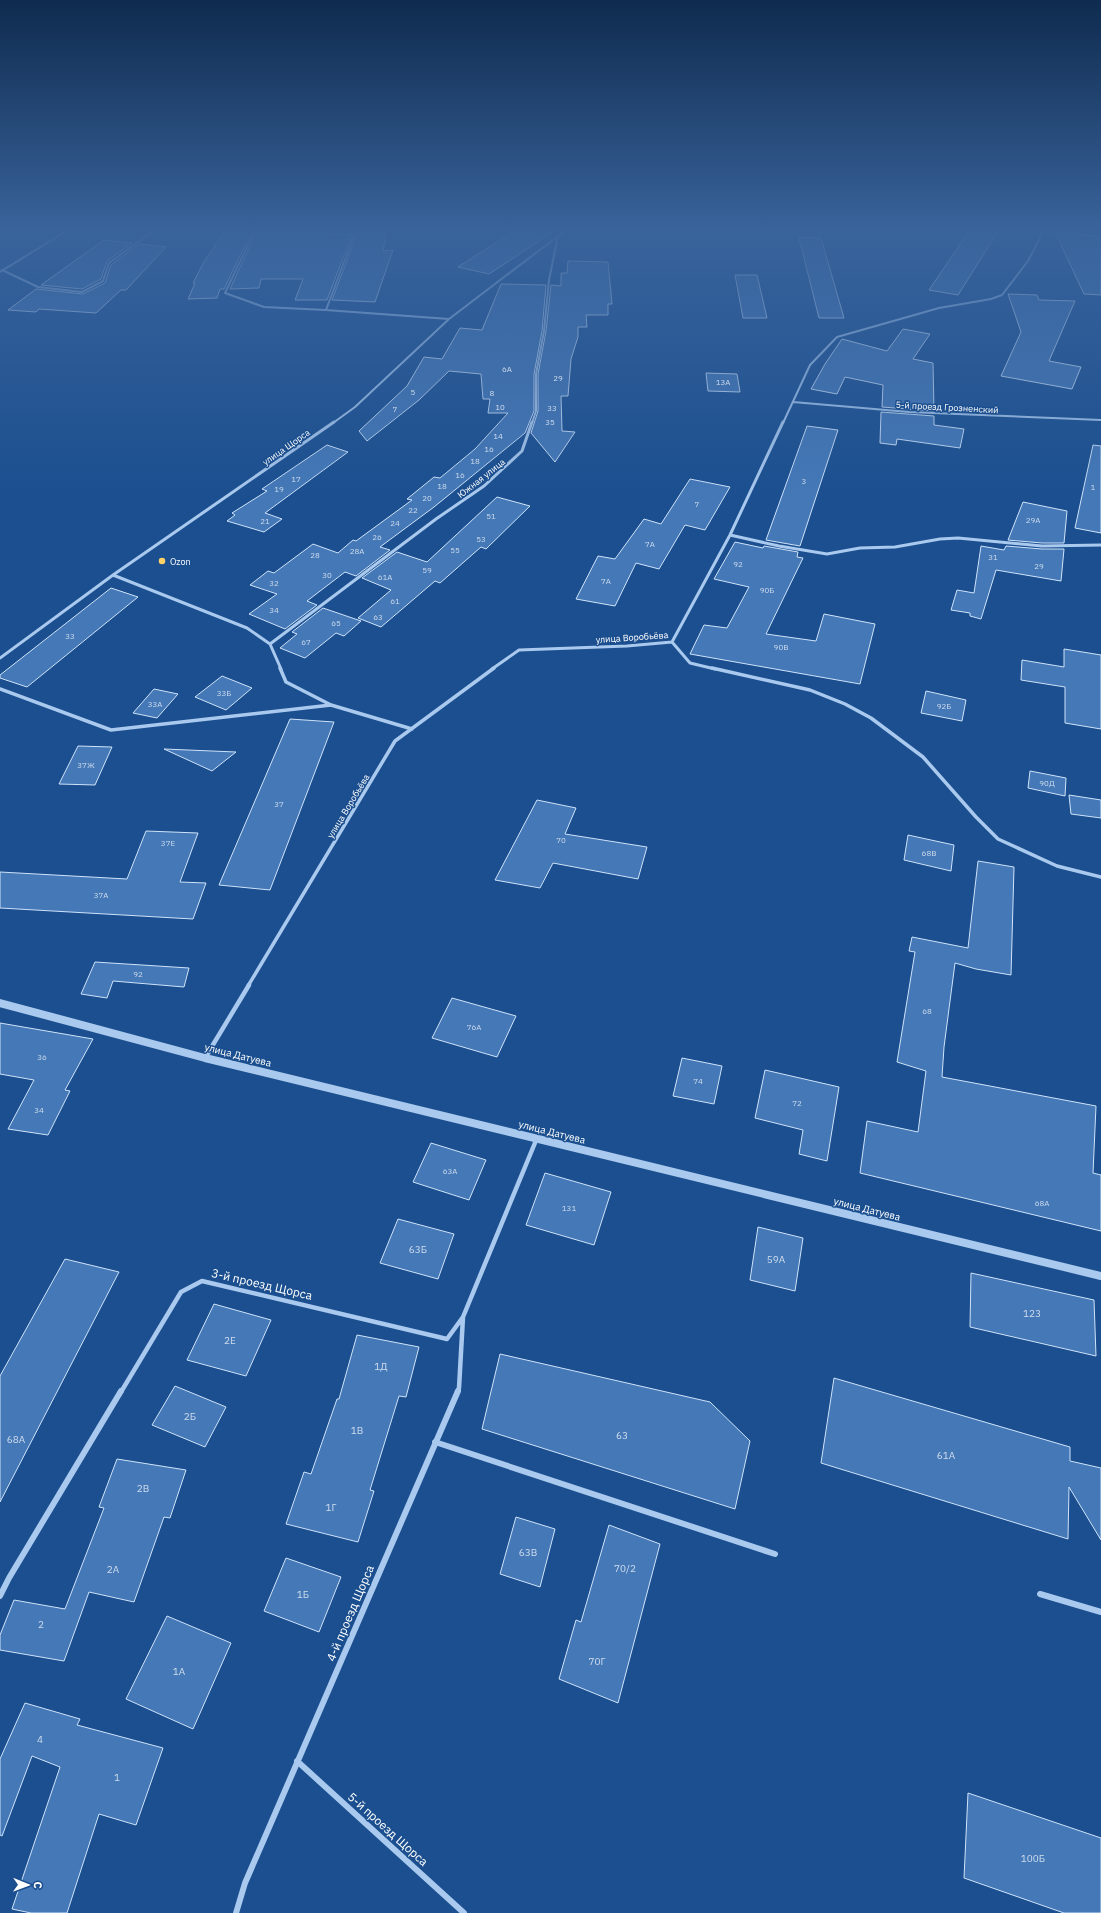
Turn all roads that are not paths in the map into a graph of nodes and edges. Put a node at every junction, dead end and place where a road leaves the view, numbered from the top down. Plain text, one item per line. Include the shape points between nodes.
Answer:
1 (449, 319) edge
2 (545, 319) edge
3 (899, 319) edge
4 (793, 402) junction
5 (1101, 420) edge
6 (730, 535) junction
7 (1101, 545) edge
8 (113, 575) junction
9 (672, 642) junction
10 (270, 644) junction
11 (0, 658) edge
12 (0, 690) edge
13 (331, 705) junction
14 (412, 729) junction
15 (1101, 877) edge
16 (0, 1003) edge
17 (205, 1058) junction
18 (537, 1138) junction
19 (1101, 1276) edge
20 (463, 1317) junction
21 (436, 1442) junction
22 (775, 1554) dead end
23 (1040, 1594) dead end
24 (0, 1596) edge
25 (1101, 1612) edge
26 (297, 1762) junction
27 (236, 1913) edge
28 (464, 1913) edge

1 - 8 street, улица Щорса via 356,407
2 - 10 street, Южная улица via 536,374 536,411 522,451 484,486
3 - 4 street, улица Воробьёва via 837,337 810,365
4 - 5 street, 5-й проезд Грозненский via 934,414
4 - 6 street, улица Воробьёва
6 - 7 street via 827,554 958,538 1042,546
6 - 9 street, улица Воробьёва
8 - 10 street via 247,628
8 - 11 street, улица Щорса
9 - 14 street, улица Воробьёва via 519,650
9 - 15 street via 690,663 810,690 871,718 923,757 998,839 1057,866
10 - 13 street via 286,682
12 - 13 street via 111,730
13 - 14 street
14 - 17 street, улица Воробьёва via 395,741
16 - 17 street, улица Датуева
17 - 18 street, улица Датуева
18 - 19 street, улица Датуева
18 - 20 street, 3-й проезд Щорса
20 - 21 street, 4-й проезд Щорса via 458,1388
20 - 24 street, 3-й проезд Щорса via 447,1338 202,1281 182,1292
21 - 22 street
21 - 26 street, 4-й проезд Щорса
23 - 25 street
26 - 27 street, 4-й проезд Щорса via 245,1883
26 - 28 street, 5-й проезд Щорса

